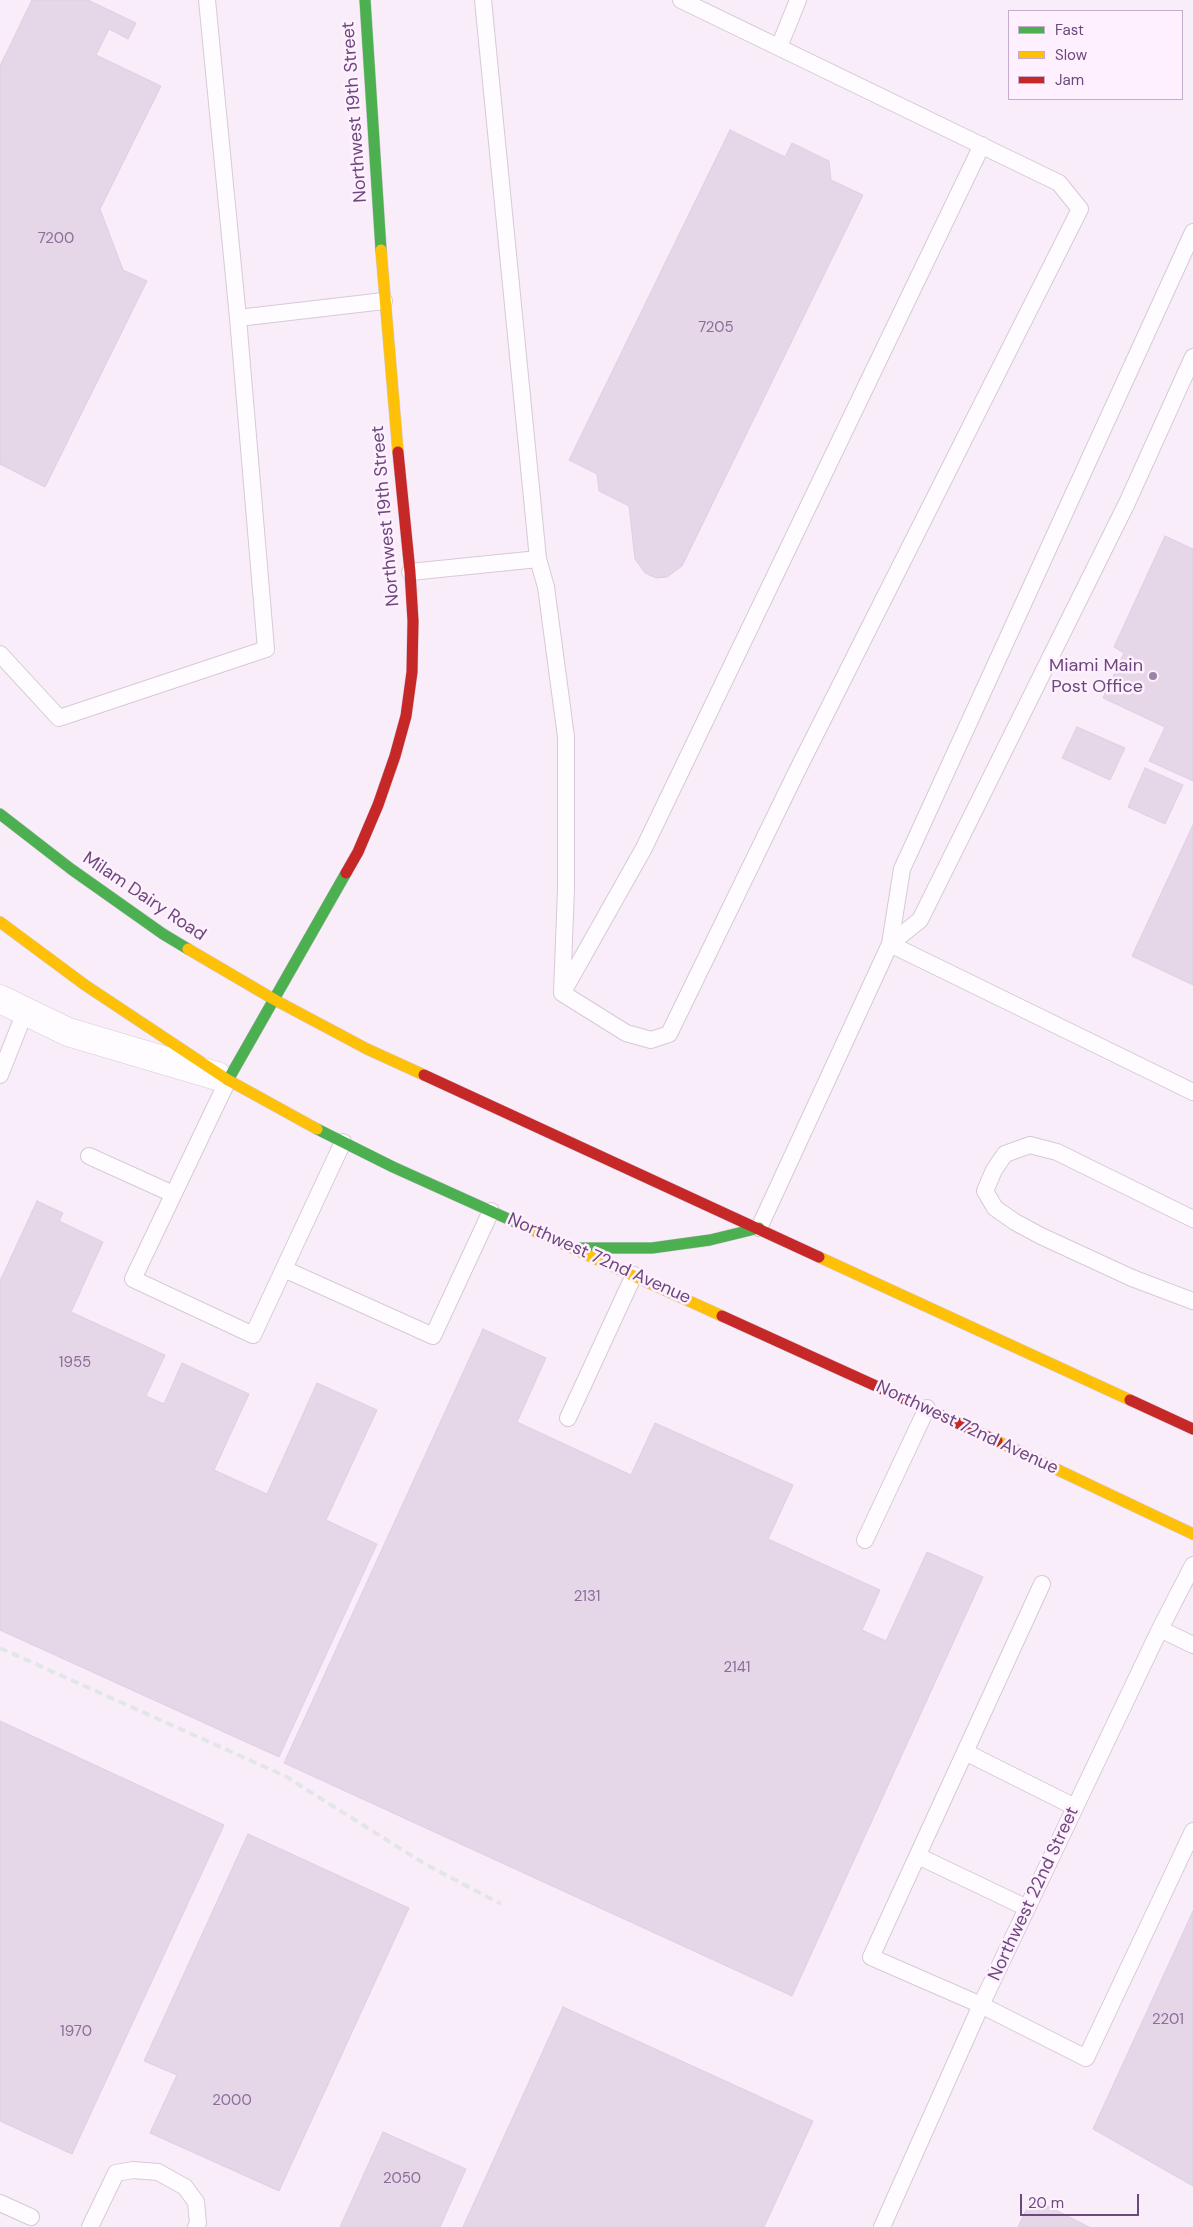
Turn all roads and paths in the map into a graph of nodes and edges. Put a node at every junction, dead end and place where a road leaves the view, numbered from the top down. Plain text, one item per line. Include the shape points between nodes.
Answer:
1 (207, 0) edge
2 (365, 0) edge
3 (483, 0) edge
4 (681, 0) edge
5 (798, 0) edge
6 (779, 47) junction
7 (982, 145) junction
8 (1193, 232) edge
9 (384, 301) junction
10 (238, 318) junction
11 (1193, 357) edge
12 (538, 559) junction
13 (410, 572) junction
14 (0, 654) edge
15 (0, 814) edge
16 (0, 922) edge
17 (890, 944) junction
18 (562, 993) junction
19 (0, 999) edge
20 (275, 1000) junction
21 (25, 1012) junction
22 (0, 1075) edge
23 (228, 1080) junction
24 (1193, 1092) edge
25 (343, 1142) junction
26 (89, 1156) dead end
27 (173, 1194) junction
28 (491, 1211) junction
29 (1193, 1219) edge
30 (759, 1228) junction
31 (572, 1248) junction
32 (284, 1269) junction
33 (634, 1275) junction
34 (1193, 1301) edge
35 (927, 1408) junction
36 (568, 1418) dead end
37 (1193, 1429) edge
38 (1193, 1534) edge
39 (865, 1540) dead end
40 (1193, 1565) edge
41 (1042, 1584) dead end
42 (1160, 1629) junction
43 (1193, 1644) edge
44 (965, 1752) junction
45 (1075, 1807) junction
46 (1193, 1831) edge
47 (918, 1856) junction
48 (1026, 1908) junction
49 (981, 2006) junction
50 (0, 2203) edge
51 (31, 2217) dead end
52 (197, 2225) edge
53 (90, 2227) edge
54 (882, 2227) edge

1 - 10 lane
2 - 9 main road, Northwest 19th Street
3 - 12 lane
4 - 6 lane
5 - 6 lane
6 - 7 lane
7 - 18 lane via 644,848
7 - 18 lane via 1060,183 1080,209 669,1034 651,1040 626,1033
8 - 17 lane via 902,869
9 - 10 lane
9 - 13 main road, Northwest 19th Street
10 - 14 lane via 266,649 59,718
11 - 17 lane via 1127,503 920,920
12 - 13 lane
12 - 18 lane via 546,587 566,737
13 - 20 main road, Northwest 19th Street via 412,672 406,716 395,756 358,852
15 - 20 main road, Milam Dairy Road via 155,928
16 - 23 main road via 85,985
17 - 24 lane
17 - 30 lane
19 - 21 street, Northwest 72nd Avenue
20 - 23 main road, Northwest 19th Street
20 - 30 main road via 367,1049
21 - 22 lane
21 - 23 street, Northwest 72nd Avenue via 68,1032
23 - 25 main road, Northwest 72nd Avenue
23 - 27 lane
25 - 28 main road, Northwest 72nd Avenue
25 - 32 lane
26 - 27 lane
27 - 32 lane via 133,1279 253,1335
28 - 31 main road, Northwest 72nd Avenue
28 - 32 lane via 432,1336
29 - 34 lane via 1057,1152 1030,1146 1005,1154 985,1191 995,1208 1040,1236 1132,1278
30 - 31 main road via 710,1240 652,1248
30 - 37 main road
31 - 33 main road, Northwest 72nd Avenue
33 - 35 main road, Northwest 72nd Avenue
33 - 36 lane
35 - 38 main road, Northwest 72nd Avenue
35 - 39 lane
40 - 42 lane, Northwest 22nd Street
41 - 44 lane
42 - 43 lane
42 - 45 lane, Northwest 22nd Street
44 - 45 lane
44 - 47 lane
45 - 48 lane, Northwest 22nd Street
46 - 49 lane via 1086,2058
47 - 48 lane
47 - 49 lane via 871,1958
48 - 49 lane, Northwest 22nd Street
49 - 54 lane, Northwest 22nd Street
50 - 51 lane
52 - 53 lane via 196,2202 185,2187 158,2172 133,2170 116,2173

